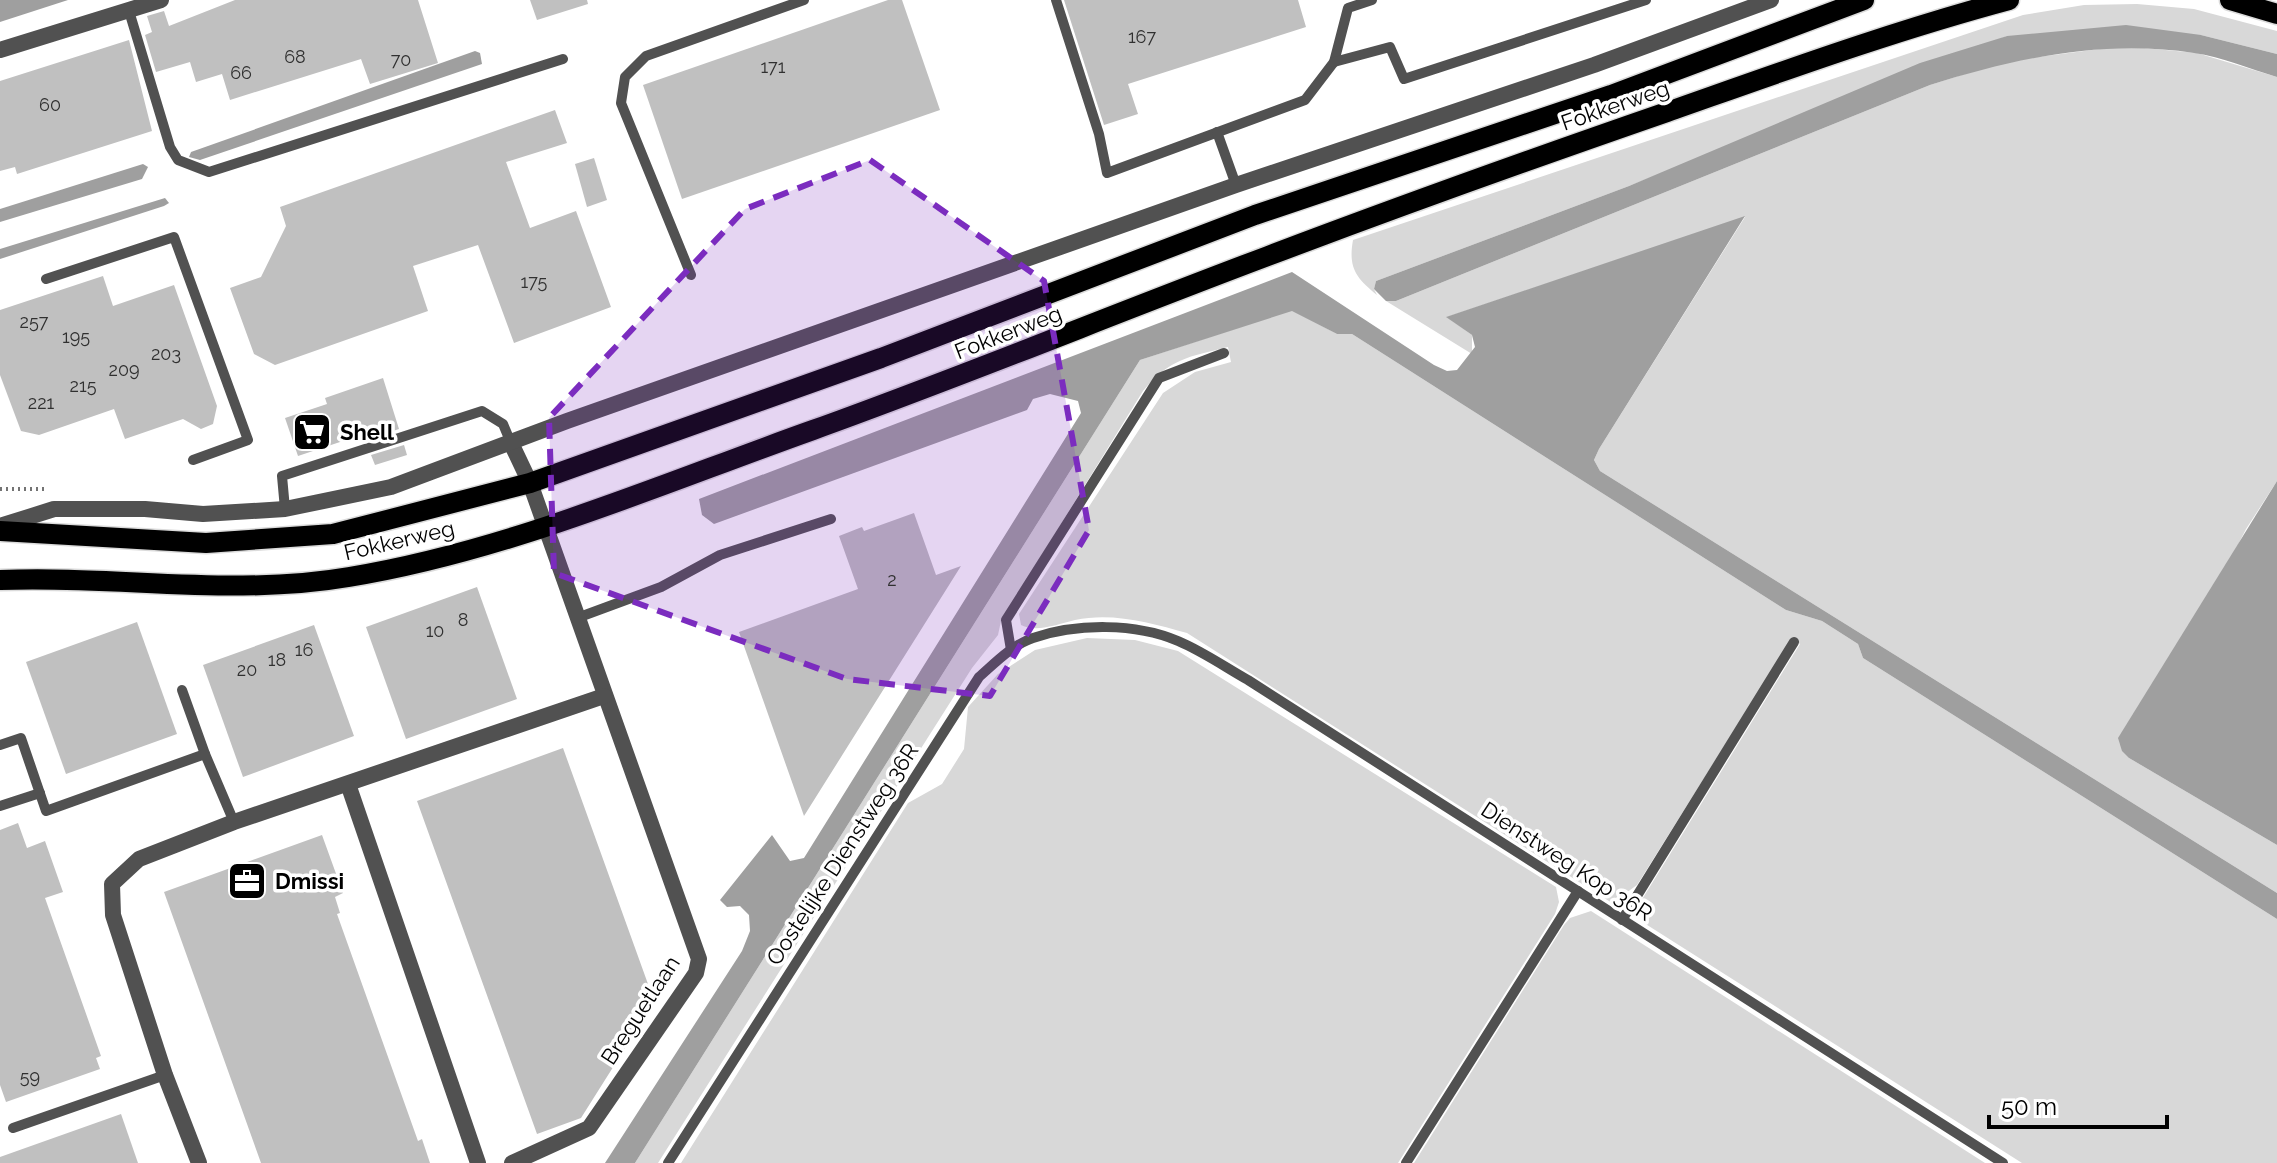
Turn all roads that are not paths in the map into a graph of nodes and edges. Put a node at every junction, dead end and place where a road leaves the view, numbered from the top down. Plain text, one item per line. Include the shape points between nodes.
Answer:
1 (161, 0) edge
2 (804, 0) edge
3 (1056, 0) edge
4 (1372, 0) edge
5 (1646, 0) edge
6 (1771, 0) edge
7 (1864, 0) edge
8 (2009, 0) edge
9 (2230, 0) edge
10 (129, 11) junction
11 (2277, 14) edge
12 (0, 50) edge
13 (563, 59) dead end
14 (1334, 62) junction
15 (1217, 132) junction
16 (1236, 185) junction
17 (691, 275) dead end
18 (46, 279) dead end
19 (1224, 353) dead end
20 (511, 443) junction
21 (193, 460) dead end
22 (530, 483) junction
23 (285, 509) junction
24 (831, 519) dead end
25 (544, 526) junction
26 (0, 528) edge
27 (0, 580) edge
28 (577, 618) junction
29 (1096, 627) joint
30 (1794, 642) dead end
31 (1011, 650) junction
32 (182, 690) dead end
33 (604, 696) junction
34 (0, 745) edge
35 (205, 754) junction
36 (348, 784) junction
37 (40, 793) junction
38 (0, 806) edge
39 (234, 822) junction
40 (1578, 891) junction
41 (1622, 920) junction
42 (165, 1075) junction
43 (13, 1128) dead end
44 (199, 1163) edge
45 (478, 1163) edge
46 (512, 1163) edge
47 (668, 1163) edge
48 (1406, 1163) edge
49 (2003, 1163) edge

1 - 10 street
2 - 17 lane via 646,56 625,77 621,103
3 - 15 lane via 1107,173
4 - 14 lane via 1348,8
5 - 14 lane via 1404,79 1390,47
6 - 16 street, Fokkerweg
7 - 22 main road, Fokkerweg via 1611,95 1255,215 881,358
8 - 25 main road, Fokkerweg via 1910,26 1589,139 1267,256 954,379
9 - 11 main road
10 - 12 street
10 - 13 lane via 170,147 178,160 209,172
14 - 15 lane via 1305,100
15 - 16 lane
16 - 20 street, Fokkerweg
18 - 21 lane via 174,237 248,440
19 - 31 lane via 1159,378 1006,620
20 - 22 street
20 - 23 street, Fokkerweg via 391,487
20 - 23 lane via 503,424 482,411 282,476
22 - 25 street, Breguetlaan
22 - 26 main road, Fokkerweg via 333,534 206,543
23 - 26 street, Fokkerweg via 203,514 54,509
24 - 28 lane via 720,555 661,587
25 - 27 main road, Fokkerweg via 425,563 344,578 169,586
25 - 28 street, Breguetlaan
28 - 33 street, Breguetlaan
29 - 31 lane, Oostelijke Dienstweg 36R via 1033,638
29 - 40 lane, Dienstweg Kop 36R via 1177,640
30 - 41 lane
31 - 47 lane, Oostelijke Dienstweg 36R via 979,677
32 - 35 lane
33 - 36 street
33 - 46 street, Breguetlaan via 699,959 696,973 589,1128
34 - 37 lane via 21,738
35 - 37 lane via 46,811
35 - 39 lane
36 - 39 street
36 - 45 street
37 - 38 lane
39 - 42 street via 139,859 112,884 113,915
40 - 41 lane, Dienstweg Kop 36R
40 - 48 lane
41 - 49 lane, Dienstweg Kop 36R
42 - 43 lane
42 - 44 street

